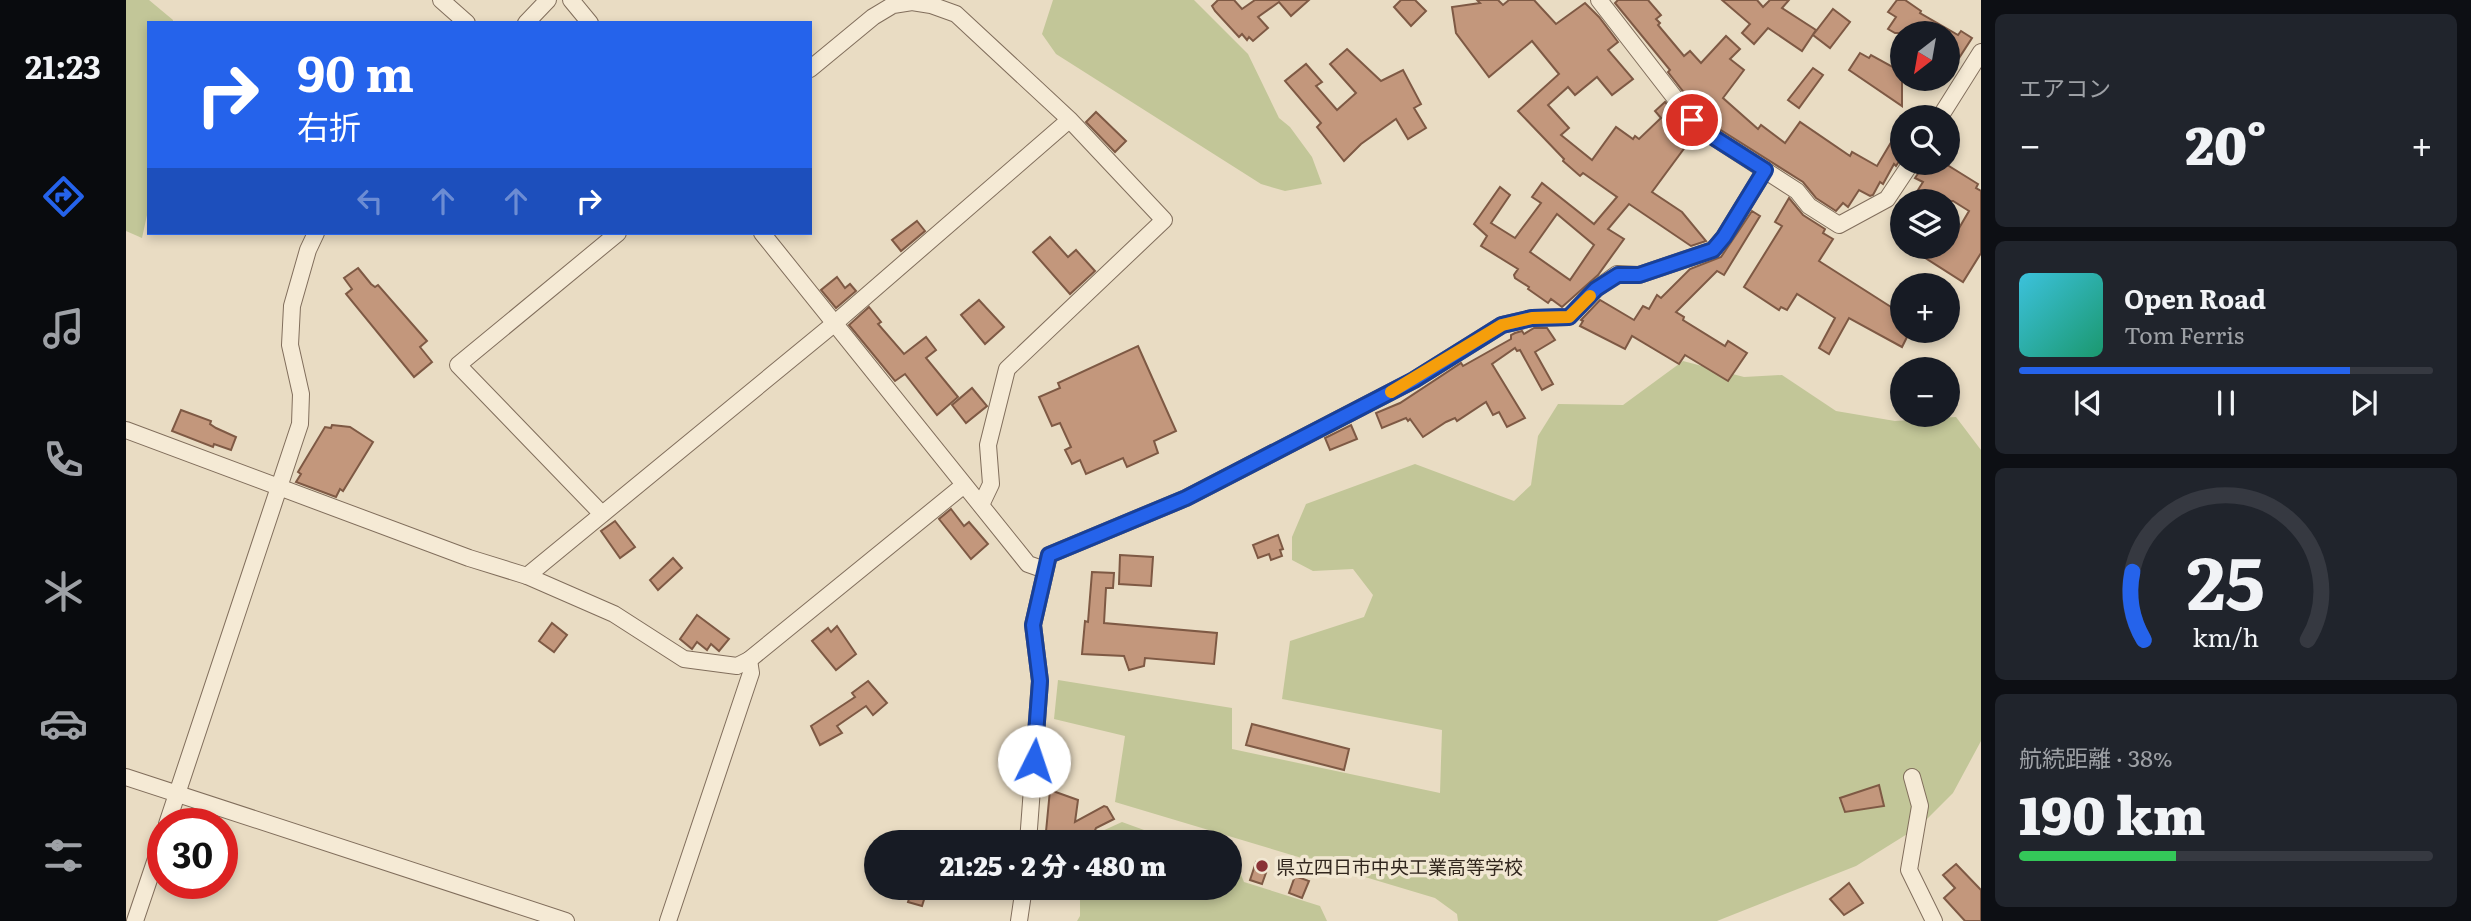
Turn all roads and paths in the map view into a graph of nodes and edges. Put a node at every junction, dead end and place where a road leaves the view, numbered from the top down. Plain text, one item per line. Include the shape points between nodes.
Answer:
1 (441, 0) edge
2 (548, 0) edge
3 (571, 0) edge
4 (1599, 0) edge
5 (465, 21) edge
6 (528, 21) edge
7 (588, 21) edge
8 (1981, 52) edge
9 (812, 67) edge
10 (1948, 105) edge
11 (1068, 121) junction
12 (1765, 170) junction
13 (1903, 175) edge
14 (315, 235) edge
15 (616, 235) edge
16 (764, 235) edge
17 (835, 323) junction
18 (126, 430) edge
19 (964, 485) junction
20 (280, 487) junction
21 (981, 505) junction
22 (602, 514) junction
23 (1045, 570) junction
24 (527, 576) junction
25 (749, 660) junction
26 (126, 777) edge
27 (1912, 777) dead end
28 (177, 794) junction
29 (172, 808) edge
30 (1029, 830) edge
31 (147, 885) edge
32 (1022, 900) edge
33 (135, 921) edge
34 (566, 921) edge
35 (668, 921) edge
36 (1019, 921) edge
37 (1934, 921) edge

1 - 5 street
2 - 6 street
3 - 7 street
4 - 12 street via 1692,120
8 - 10 street
9 - 11 street via 893,5 931,5 956,14
11 - 17 street
11 - 21 street via 1164,220 1007,369 988,445 991,484
12 - 13 street via 1839,225 1887,199
12 - 23 street via 1713,250 1639,275 1618,275 1596,289 1569,317 1502,325 1414,380 1198,492 1049,555
14 - 20 street via 292,306 290,345 302,394 300,424
15 - 22 street via 458,365
16 - 17 street
17 - 19 street
17 - 22 street
18 - 20 street
19 - 21 street
19 - 25 street
20 - 24 street
20 - 28 street
21 - 23 street via 1028,564
22 - 24 street
23 - 30 street via 1033,625 1040,681
24 - 25 street via 614,614 684,659 737,666
25 - 35 street via 751,673
26 - 28 street
27 - 37 street via 1920,806 1909,870
28 - 29 street
28 - 34 street
31 - 33 street
32 - 36 street

